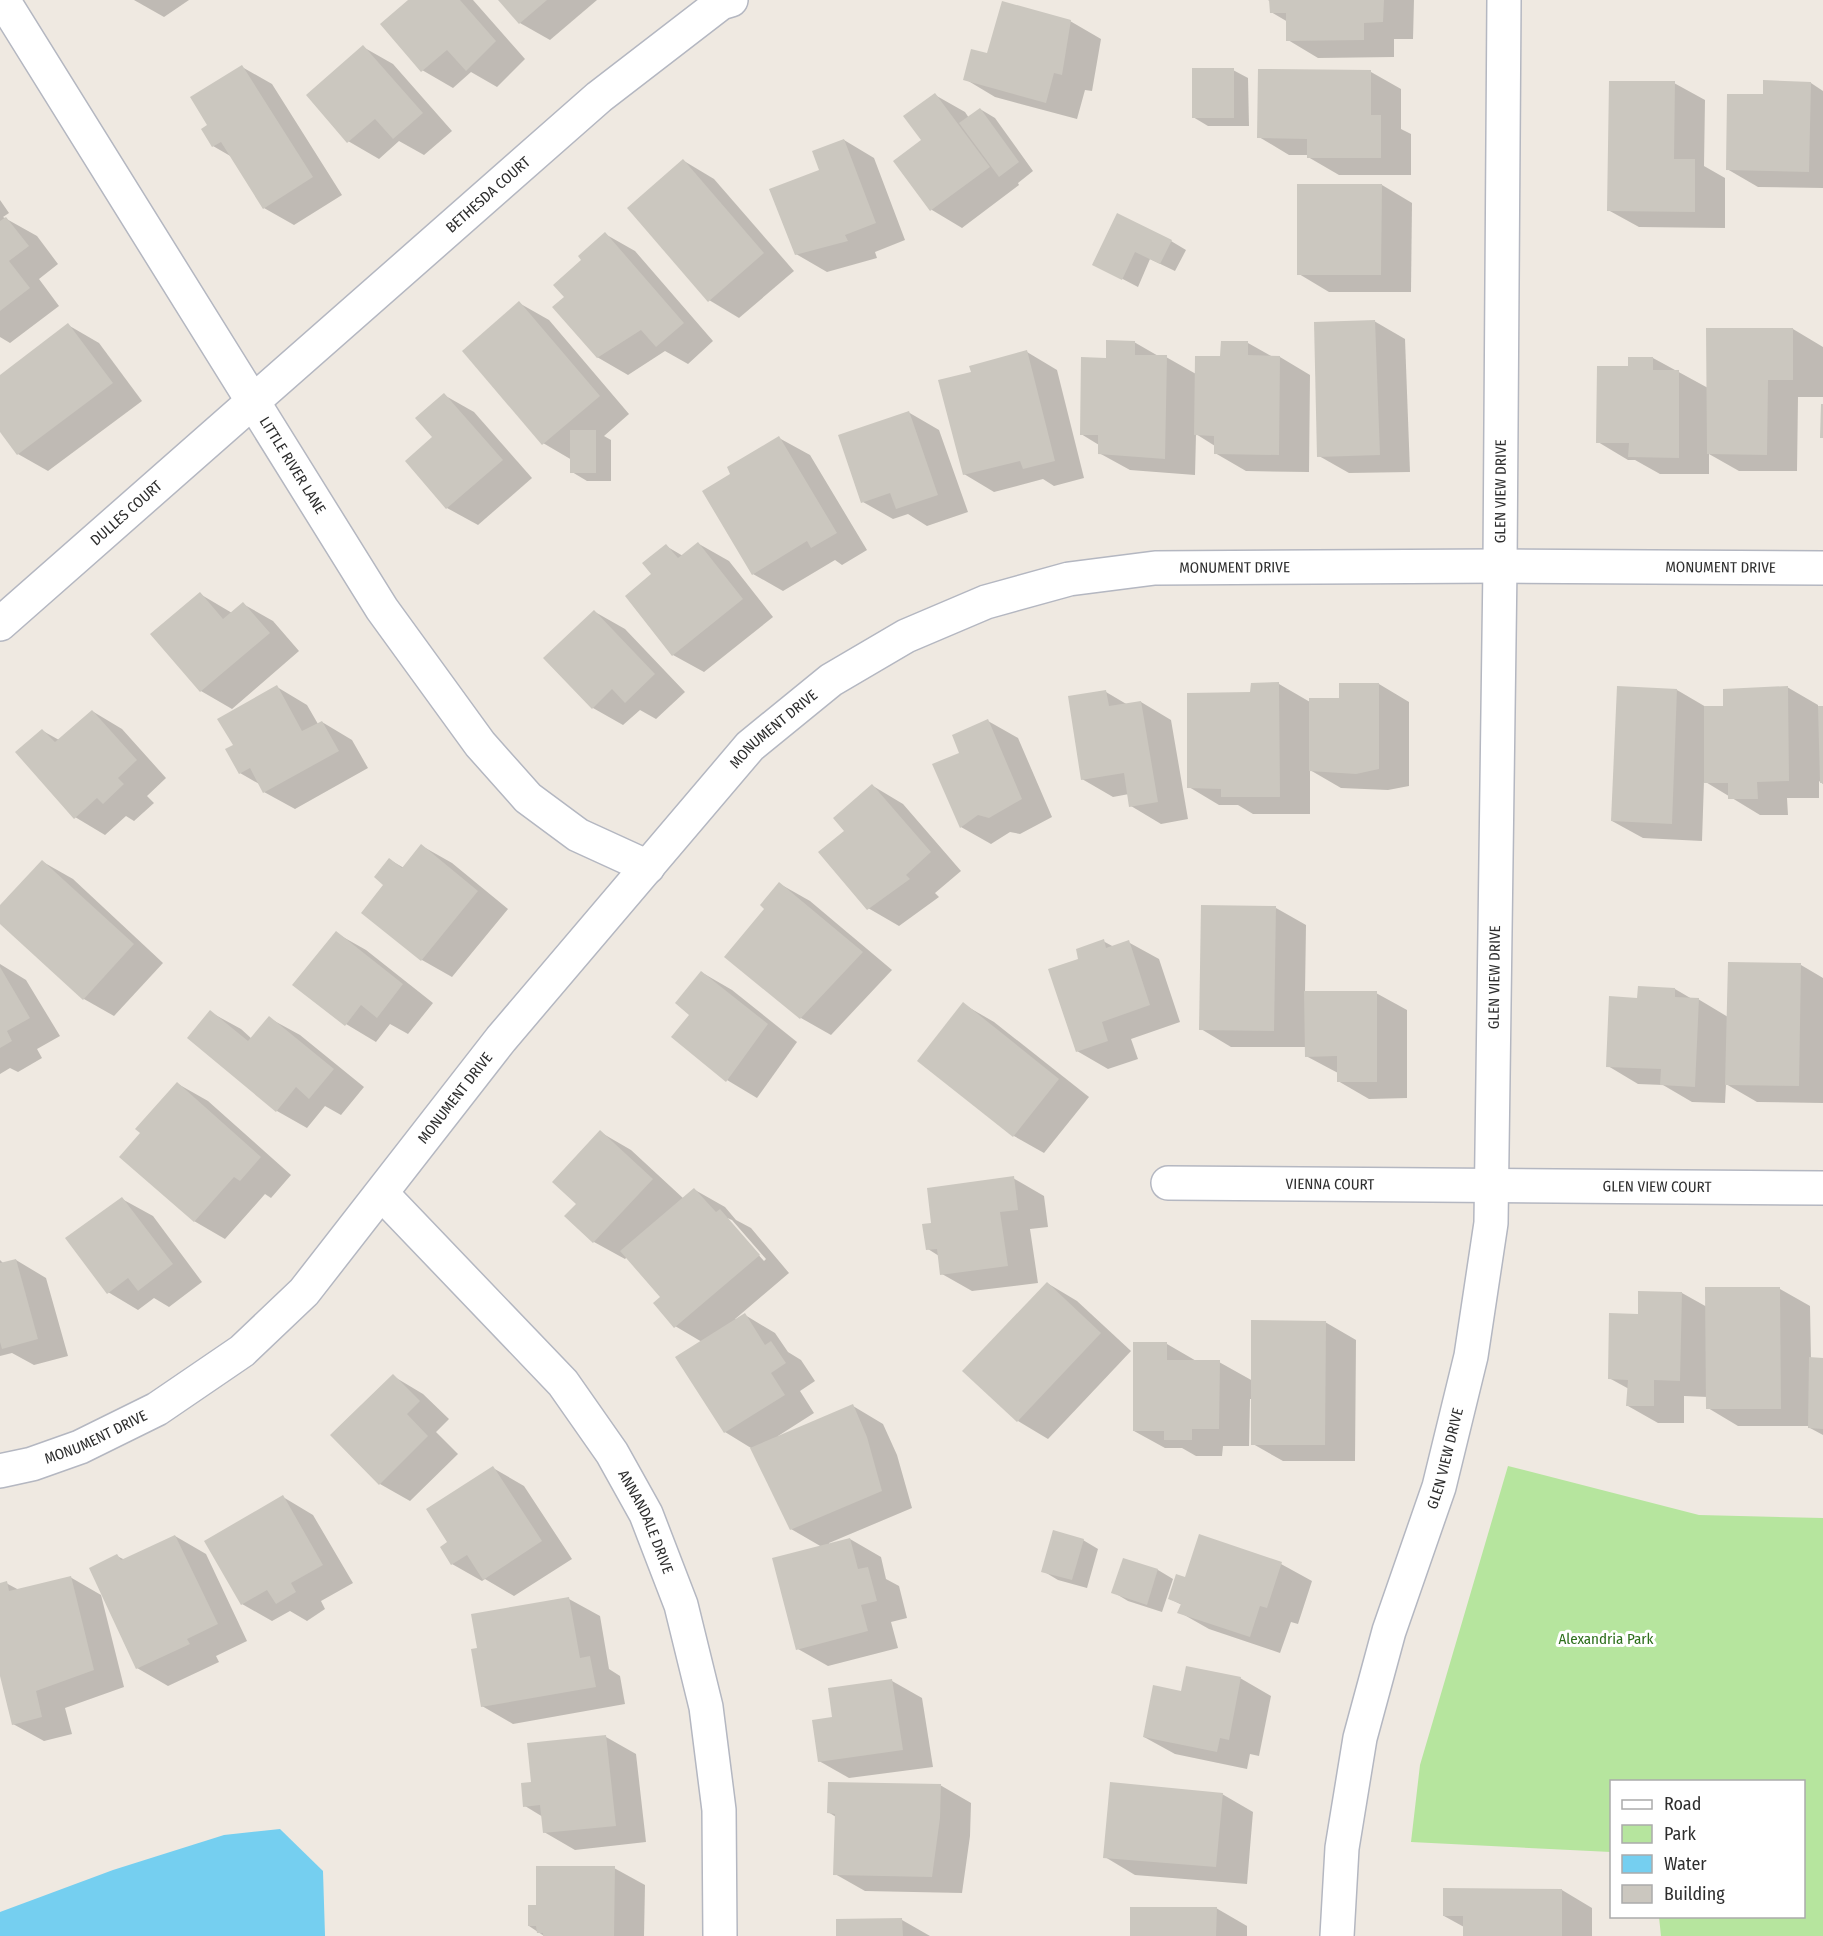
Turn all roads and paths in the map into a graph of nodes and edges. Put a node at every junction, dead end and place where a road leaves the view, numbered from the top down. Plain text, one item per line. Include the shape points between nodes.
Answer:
1 (3, 0) edge
2 (731, 0) edge
3 (1504, 0) edge
4 (253, 401) junction
5 (1500, 566) junction
6 (1823, 568) edge
7 (0, 624) edge
8 (648, 867) junction
9 (1168, 1183) dead end
10 (1492, 1186) junction
11 (1823, 1188) edge
12 (382, 1194) junction
13 (0, 1471) edge
14 (720, 1936) edge
15 (1337, 1936) edge

1 - 4 street, LITTLE RIVER LANE
2 - 4 street, BETHESDA COURT via 721,3 599,97
3 - 5 street, GLEN VIEW DRIVE
4 - 7 street, DULLES COURT
4 - 8 street, LITTLE RIVER LANE via 382,609 480,744 528,798 578,835
5 - 6 street, MONUMENT DRIVE
5 - 8 street, MONUMENT DRIVE via 1155,567 1069,579 986,602 906,636 831,680 750,746
5 - 10 street, GLEN VIEW DRIVE
8 - 12 street, MONUMENT DRIVE via 501,1039
9 - 10 street, VIENNA COURT
10 - 11 street, GLEN VIEW COURT
10 - 15 street, GLEN VIEW DRIVE via 1491,1223 1471,1356 1439,1487 1389,1631 1360,1738 1342,1848
12 - 13 street, MONUMENT DRIVE via 304,1293 242,1351 157,1409 80,1447
12 - 14 street, ANNANDALE DRIVE via 563,1383 612,1453 646,1514 681,1605 706,1707 719,1810

